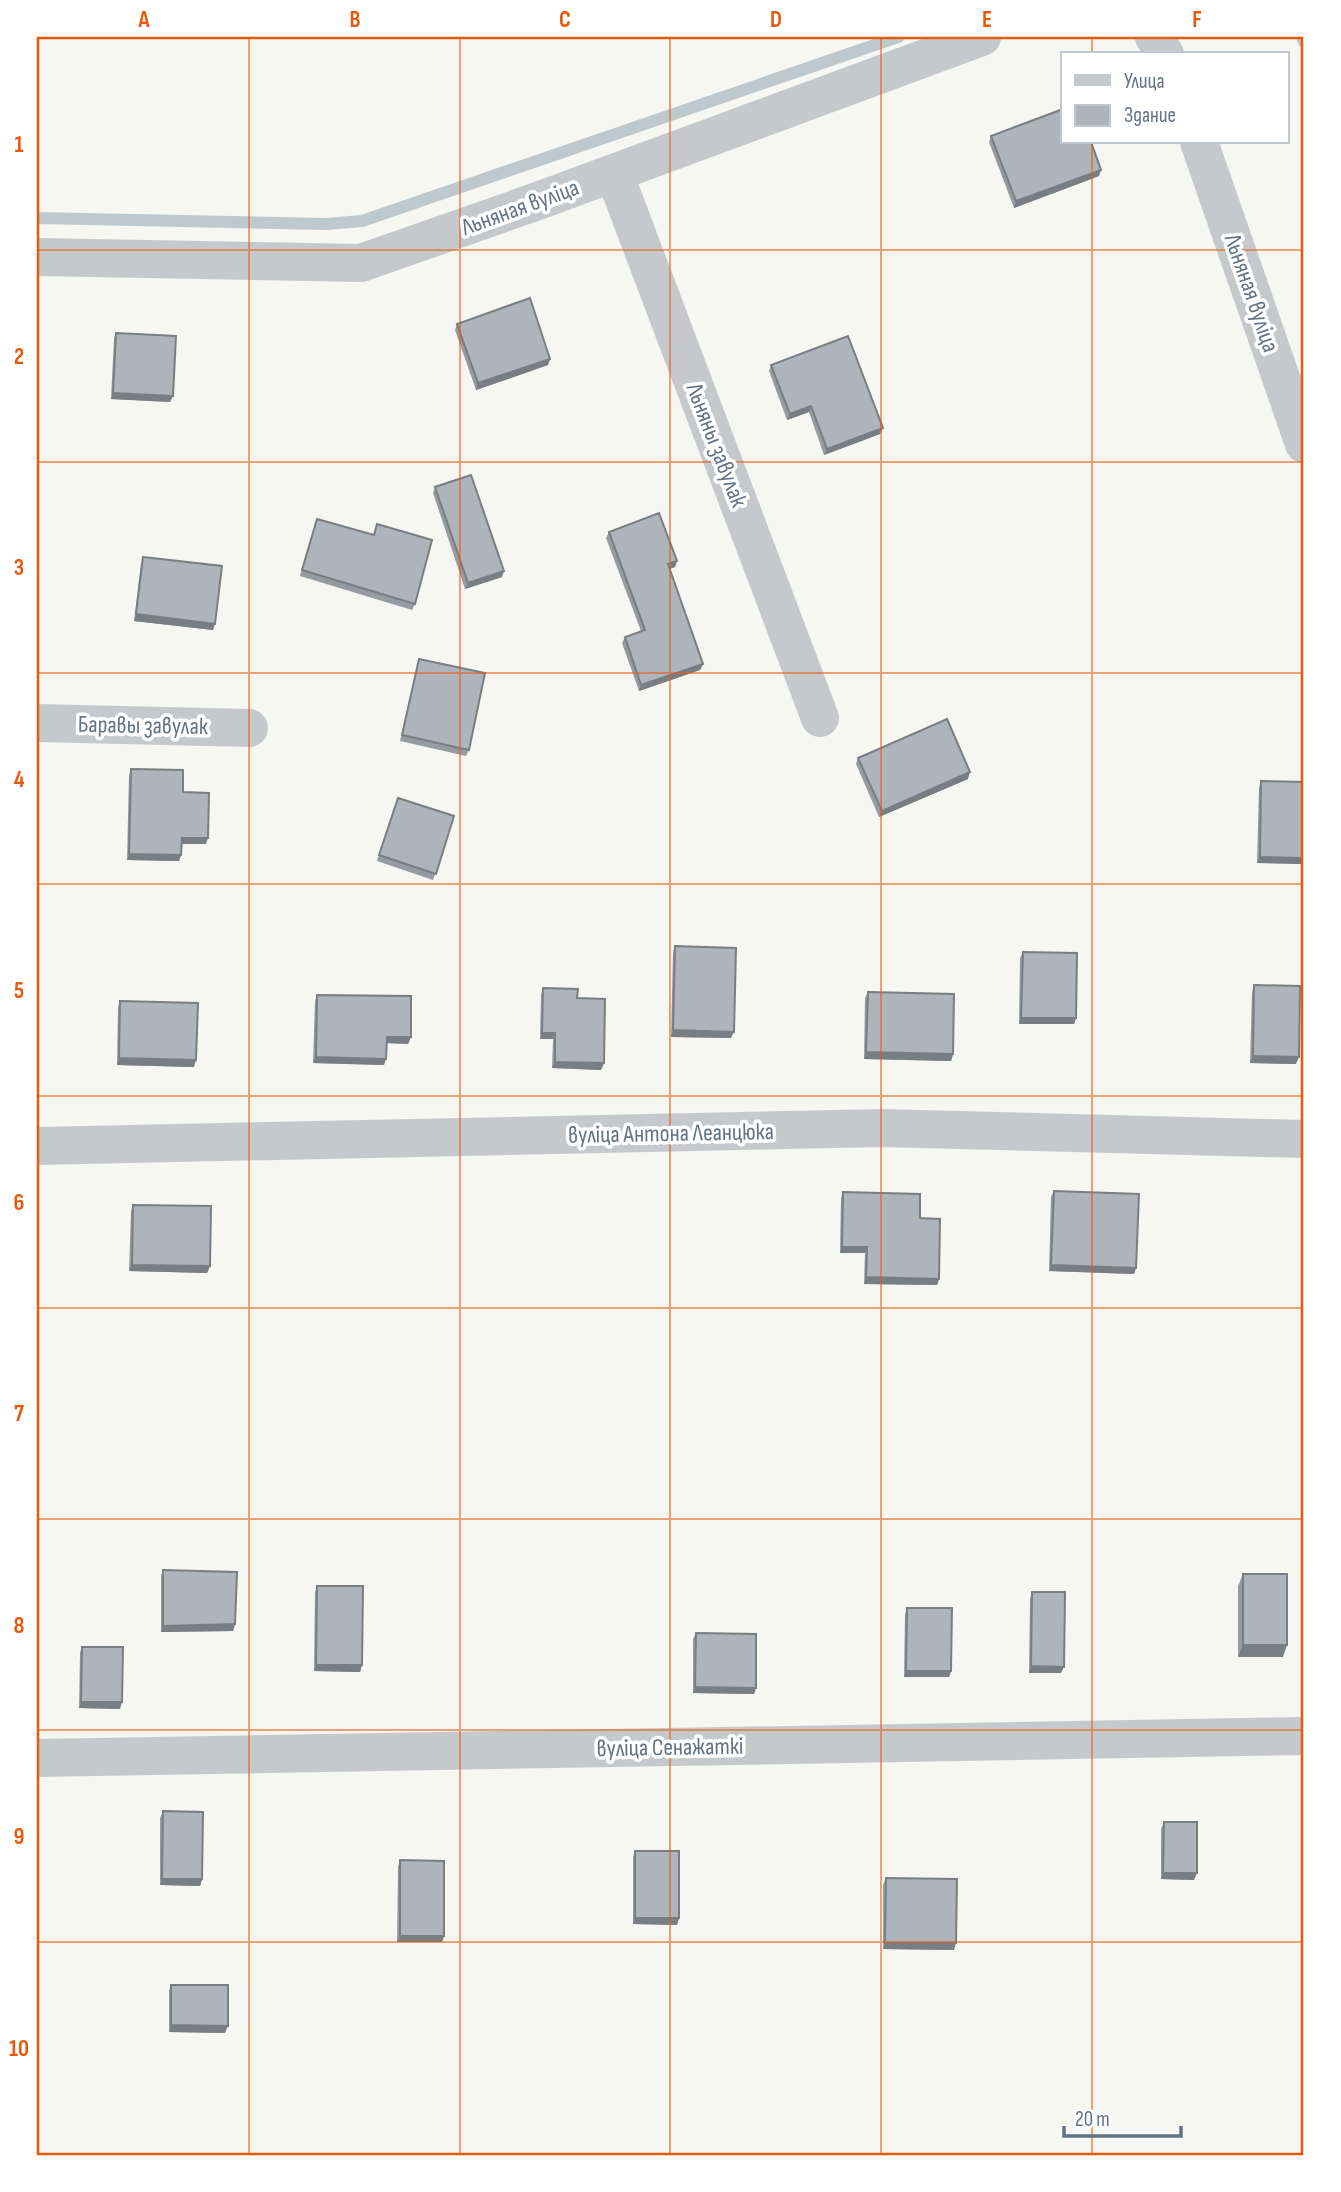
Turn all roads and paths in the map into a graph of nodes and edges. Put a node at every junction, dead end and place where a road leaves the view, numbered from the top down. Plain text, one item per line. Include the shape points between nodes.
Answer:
1 (982, 37) edge
2 (1154, 37) edge
3 (1164, 52) edge
4 (1200, 144) edge
5 (614, 173) junction
6 (37, 257) edge
7 (1304, 444) edge
8 (820, 718) dead end
9 (37, 723) edge
10 (250, 728) dead end
11 (1304, 1139) edge
12 (37, 1146) edge
13 (1304, 1736) edge
14 (37, 1758) edge

1 - 5 street, Льняная вуліца
2 - 3 street
4 - 7 street, Льняная вуліца
5 - 6 street, Льняная вуліца via 361,263
5 - 8 street, Льняны завулак
9 - 10 street, Баравы завулак
11 - 12 street, вуліца Антона Леанцюка via 882,1128
13 - 14 street, вуліца Сенажаткі

